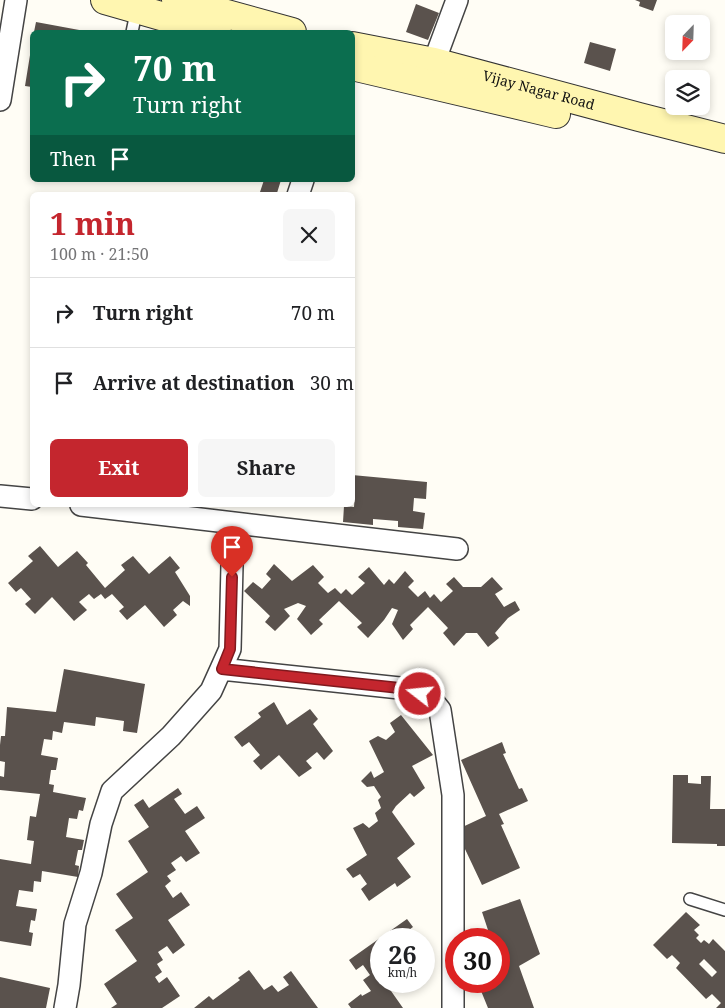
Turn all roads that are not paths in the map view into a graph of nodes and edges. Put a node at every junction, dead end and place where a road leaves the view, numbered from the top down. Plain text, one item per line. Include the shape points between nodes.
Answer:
1 (16, 0) edge
2 (105, 0) edge
3 (457, 0) edge
4 (185, 9) edge
5 (134, 20) edge
6 (221, 24) edge
7 (269, 30) edge
8 (355, 47) edge
9 (434, 62) junction
10 (355, 67) edge
11 (0, 100) edge
12 (725, 139) edge
13 (725, 156) edge
14 (0, 496) edge
15 (29, 499) edge
16 (98, 507) edge
17 (233, 523) junction
18 (457, 549) dead end
19 (222, 669) junction
20 (690, 899) dead end
21 (725, 910) edge
22 (65, 1008) edge
23 (453, 1008) edge

1 - 11 street
2 - 5 main road
3 - 9 street
4 - 5 main road
4 - 6 main road
6 - 7 main road
8 - 9 main road, Vijay Nagar Road
9 - 12 main road, Vijay Nagar Road
10 - 13 main road, Vijay Nagar Road
14 - 15 street
16 - 17 street
17 - 18 street
17 - 19 street via 230,649
19 - 22 street via 211,691 177,730 112,791 75,924
19 - 23 street via 409,689 432,700 440,710 453,795
20 - 21 lane

